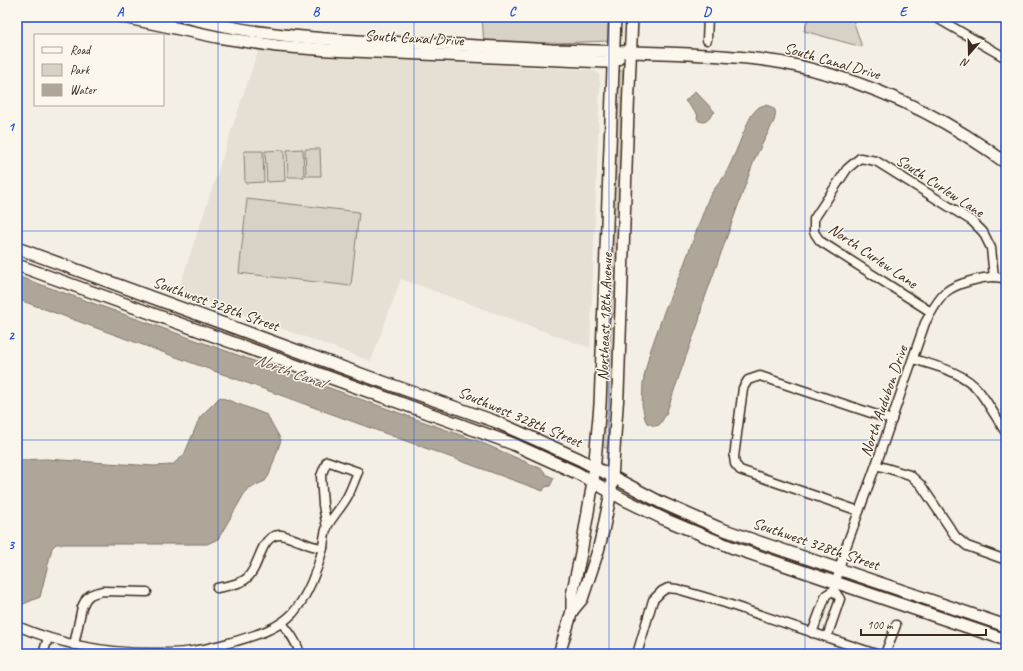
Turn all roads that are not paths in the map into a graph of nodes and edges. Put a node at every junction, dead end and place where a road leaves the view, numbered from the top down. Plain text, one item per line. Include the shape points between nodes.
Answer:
1 (123, 17) edge
2 (184, 17) edge
3 (615, 17) edge
4 (632, 17) edge
5 (708, 17) edge
6 (936, 17) edge
7 (170, 22) edge
8 (181, 29) junction
9 (707, 40) dead end
10 (630, 52) junction
11 (614, 57) junction
12 (1006, 58) edge
13 (860, 158) joint
14 (1006, 163) edge
15 (608, 212) junction
16 (624, 227) junction
17 (17, 248) edge
18 (17, 264) edge
19 (994, 277) junction
20 (1006, 279) edge
21 (621, 311) junction
22 (931, 312) junction
23 (603, 328) junction
24 (913, 359) junction
25 (369, 377) junction
26 (357, 387) junction
27 (892, 420) junction
28 (1006, 433) edge
29 (876, 465) junction
30 (594, 467) junction
31 (612, 477) junction
32 (593, 482) junction
33 (611, 492) junction
34 (859, 511) junction
35 (587, 517) junction
36 (605, 522) junction
37 (327, 528) junction
38 (322, 548) junction
39 (1006, 560) edge
40 (840, 570) junction
41 (835, 587) junction
42 (217, 588) dead end
43 (147, 592) dead end
44 (572, 611) junction
45 (282, 623) junction
46 (896, 625) dead end
47 (17, 626) edge
48 (1006, 626) edge
49 (812, 633) junction
50 (827, 637) junction
51 (48, 638) junction
52 (1006, 640) edge
53 (74, 645) junction
54 (211, 651) edge
55 (43, 654) edge
56 (142, 654) edge
57 (300, 654) edge
58 (559, 654) edge
59 (637, 654) edge
60 (876, 654) edge
61 (885, 654) edge

1 - 7 street, South Canal Drive
2 - 8 street
2 - 11 street, South Canal Drive via 266,33 326,39 543,49
3 - 11 street, Northeast 18th Avenue
4 - 10 street, Northeast 18th Avenue
5 - 9 street
6 - 12 street
7 - 8 street, South Canal Drive
8 - 11 street, South Canal Drive via 277,46 364,52
10 - 11 street, South Canal Drive
10 - 14 street, South Canal Drive via 756,59 838,77 885,93 923,110
10 - 16 street, Northeast 18th Avenue
11 - 15 street, Northeast 18th Avenue
13 - 19 street, South Curlew Lane via 876,161 972,221 983,232 991,248
13 - 22 street, North Curlew Lane via 847,169 814,219 814,232 820,242
15 - 16 street via 612,219
15 - 23 street, Northeast 18th Avenue
16 - 21 street, Northeast 18th Avenue
17 - 25 street, Southwest 328th Street
18 - 26 street, Southwest 328th Street
19 - 20 street, North Audubon Drive
19 - 22 street, North Audubon Drive via 956,286 946,292
21 - 23 street via 613,323
21 - 31 street, Northeast 18th Avenue
22 - 24 street, North Audubon Drive
23 - 30 street, Northeast 18th Avenue
24 - 27 street, North Audubon Drive
24 - 28 street via 964,378 979,390
25 - 26 street
25 - 30 street, Southwest 328th Street via 504,425
26 - 32 street, Southwest 328th Street via 513,444
27 - 29 street, North Audubon Drive
27 - 34 street via 760,376 748,380 743,388 734,457 735,464 740,470
29 - 34 street, North Audubon Drive
29 - 39 street via 910,476 921,485 956,537 967,546
30 - 31 street, Southwest 328th Street
30 - 32 street, Northeast 18th Avenue
31 - 33 street, Northeast 18th Avenue
31 - 40 street, Southwest 328th Street via 719,528
32 - 33 street, Southwest 328th Street
32 - 35 street, Northeast 18th Avenue
33 - 36 street, Northeast 18th Avenue
33 - 41 street, Southwest 328th Street via 708,538
34 - 40 street, North Audubon Drive
35 - 36 street
35 - 44 street, Northeast 18th Avenue via 572,595
36 - 44 street, Northeast 18th Avenue via 582,599
37 - 37 street via 349,494 358,472 327,460 321,476
37 - 38 street
38 - 42 street via 283,536 273,536 263,546 248,577 238,584
38 - 45 street via 304,597
40 - 41 street, North Audubon Drive
40 - 48 street, Southwest 328th Street
41 - 49 street via 826,595
41 - 50 street via 840,599
41 - 52 street, Southwest 328th Street
43 - 53 street via 94,593 86,599 82,607
44 - 58 street, Northeast 18th Avenue
45 - 54 street
45 - 57 street
46 - 61 street
47 - 51 street
49 - 50 street
49 - 59 street via 725,603 668,588 653,600
50 - 60 street
51 - 53 street
51 - 55 street
53 - 56 street
54 - 56 street

